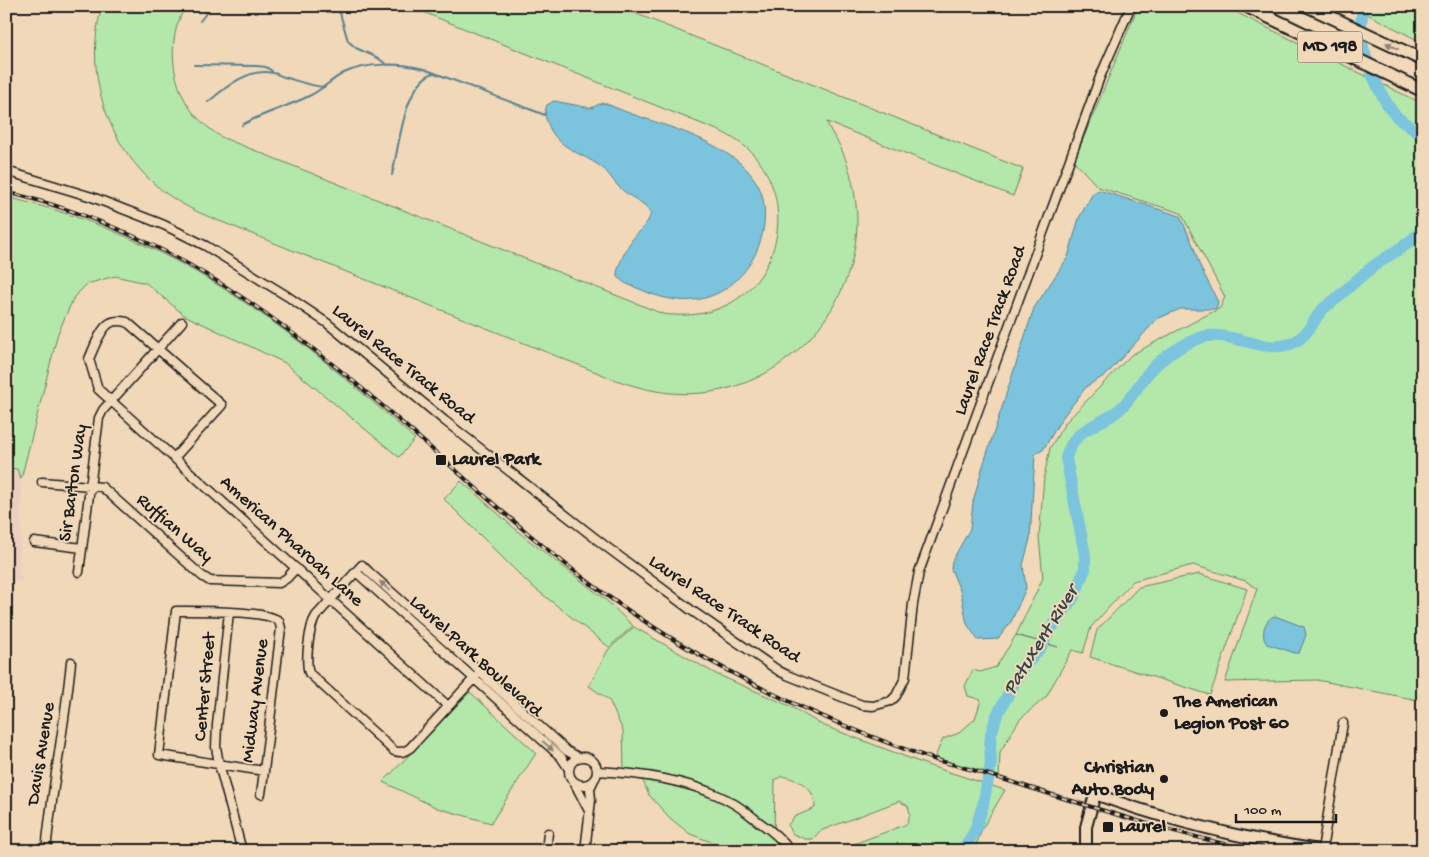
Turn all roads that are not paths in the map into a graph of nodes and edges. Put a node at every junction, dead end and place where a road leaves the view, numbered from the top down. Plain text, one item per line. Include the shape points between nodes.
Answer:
1 (1130, 6) edge
2 (1246, 6) edge
3 (1307, 6) edge
4 (1423, 60) edge
5 (1423, 91) edge
6 (6, 171) edge
7 (182, 322) dead end
8 (158, 349) junction
9 (112, 402) junction
10 (174, 458) junction
11 (42, 482) dead end
12 (90, 487) junction
13 (34, 542) dead end
14 (82, 548) junction
15 (296, 568) junction
16 (79, 572) dead end
17 (356, 572) junction
18 (330, 600) junction
19 (229, 612) junction
20 (71, 662) dead end
21 (480, 672) junction
22 (473, 678) junction
23 (448, 706) junction
24 (1343, 723) dead end
25 (578, 757) junction
26 (219, 764) junction
27 (569, 769) junction
28 (264, 771) junction
29 (597, 771) junction
30 (593, 782) junction
31 (575, 784) junction
32 (260, 794) dead end
33 (589, 811) junction
34 (548, 833) dead end
35 (46, 851) edge
36 (242, 851) edge
37 (546, 851) edge
38 (585, 851) edge
39 (790, 851) edge
40 (1086, 851) edge
41 (1324, 851) edge

1 - 6 street, Laurel Race Track Road via 1100,77 920,572 912,604 905,678 896,696 873,706 852,703 779,671 698,616 445,421 327,323 247,271 164,225 92,197
2 - 5 main road, MD 198
4 -> 3 main road, MD 198
7 - 8 street, Sir Barton Way
8 - 9 street, Sir Barton Way
8 - 9 street, American Pharoah Lane via 127,322 110,323 104,329 89,359 98,389
8 - 10 street, American Pharoah Lane via 222,405
9 - 10 street, American Pharoah Lane
9 - 12 street, Sir Barton Way via 97,425
10 - 15 street, American Pharoah Lane
11 - 12 street, Ruffian Way
12 - 14 street, Sir Barton Way
12 - 15 street, Ruffian Way via 102,487 210,581 279,583
13 - 14 street
14 - 16 street, Sir Barton Way
15 - 18 street, American Pharoah Lane
17 - 18 street
21 -> 17 street, Laurel Park Boulevard via 362,565
17 - 22 street, Laurel Park Boulevard
18 - 23 street, American Pharoah Lane
18 - 23 street via 312,625 308,669 388,745 402,753 406,751
19 - 26 street, Center Street via 217,725
19 - 26 street, Midway Avenue via 176,611 159,755
19 - 28 street, Midway Avenue via 272,616 280,624
20 - 35 street, Davis Avenue
21 - 22 street
21 - 25 street, Laurel Park Boulevard via 566,751
22 - 23 street
22 -> 27 street, Laurel Park Boulevard via 561,757
24 - 41 street
25 - 27 street
25 - 29 street, Laurel Park Boulevard via 592,760
26 - 28 street
26 - 36 street, Center Street
27 - 31 street, Laurel Park Boulevard via 569,776
28 - 32 street, Midway Avenue
29 - 30 street
29 - 39 street via 624,772 670,781 719,796 768,828
30 - 31 street via 584,786
30 - 33 street
31 - 33 street, Laurel Park Boulevard
33 - 38 street
34 - 37 street
40 - 41 street via 1086,827 1094,794 1199,826

